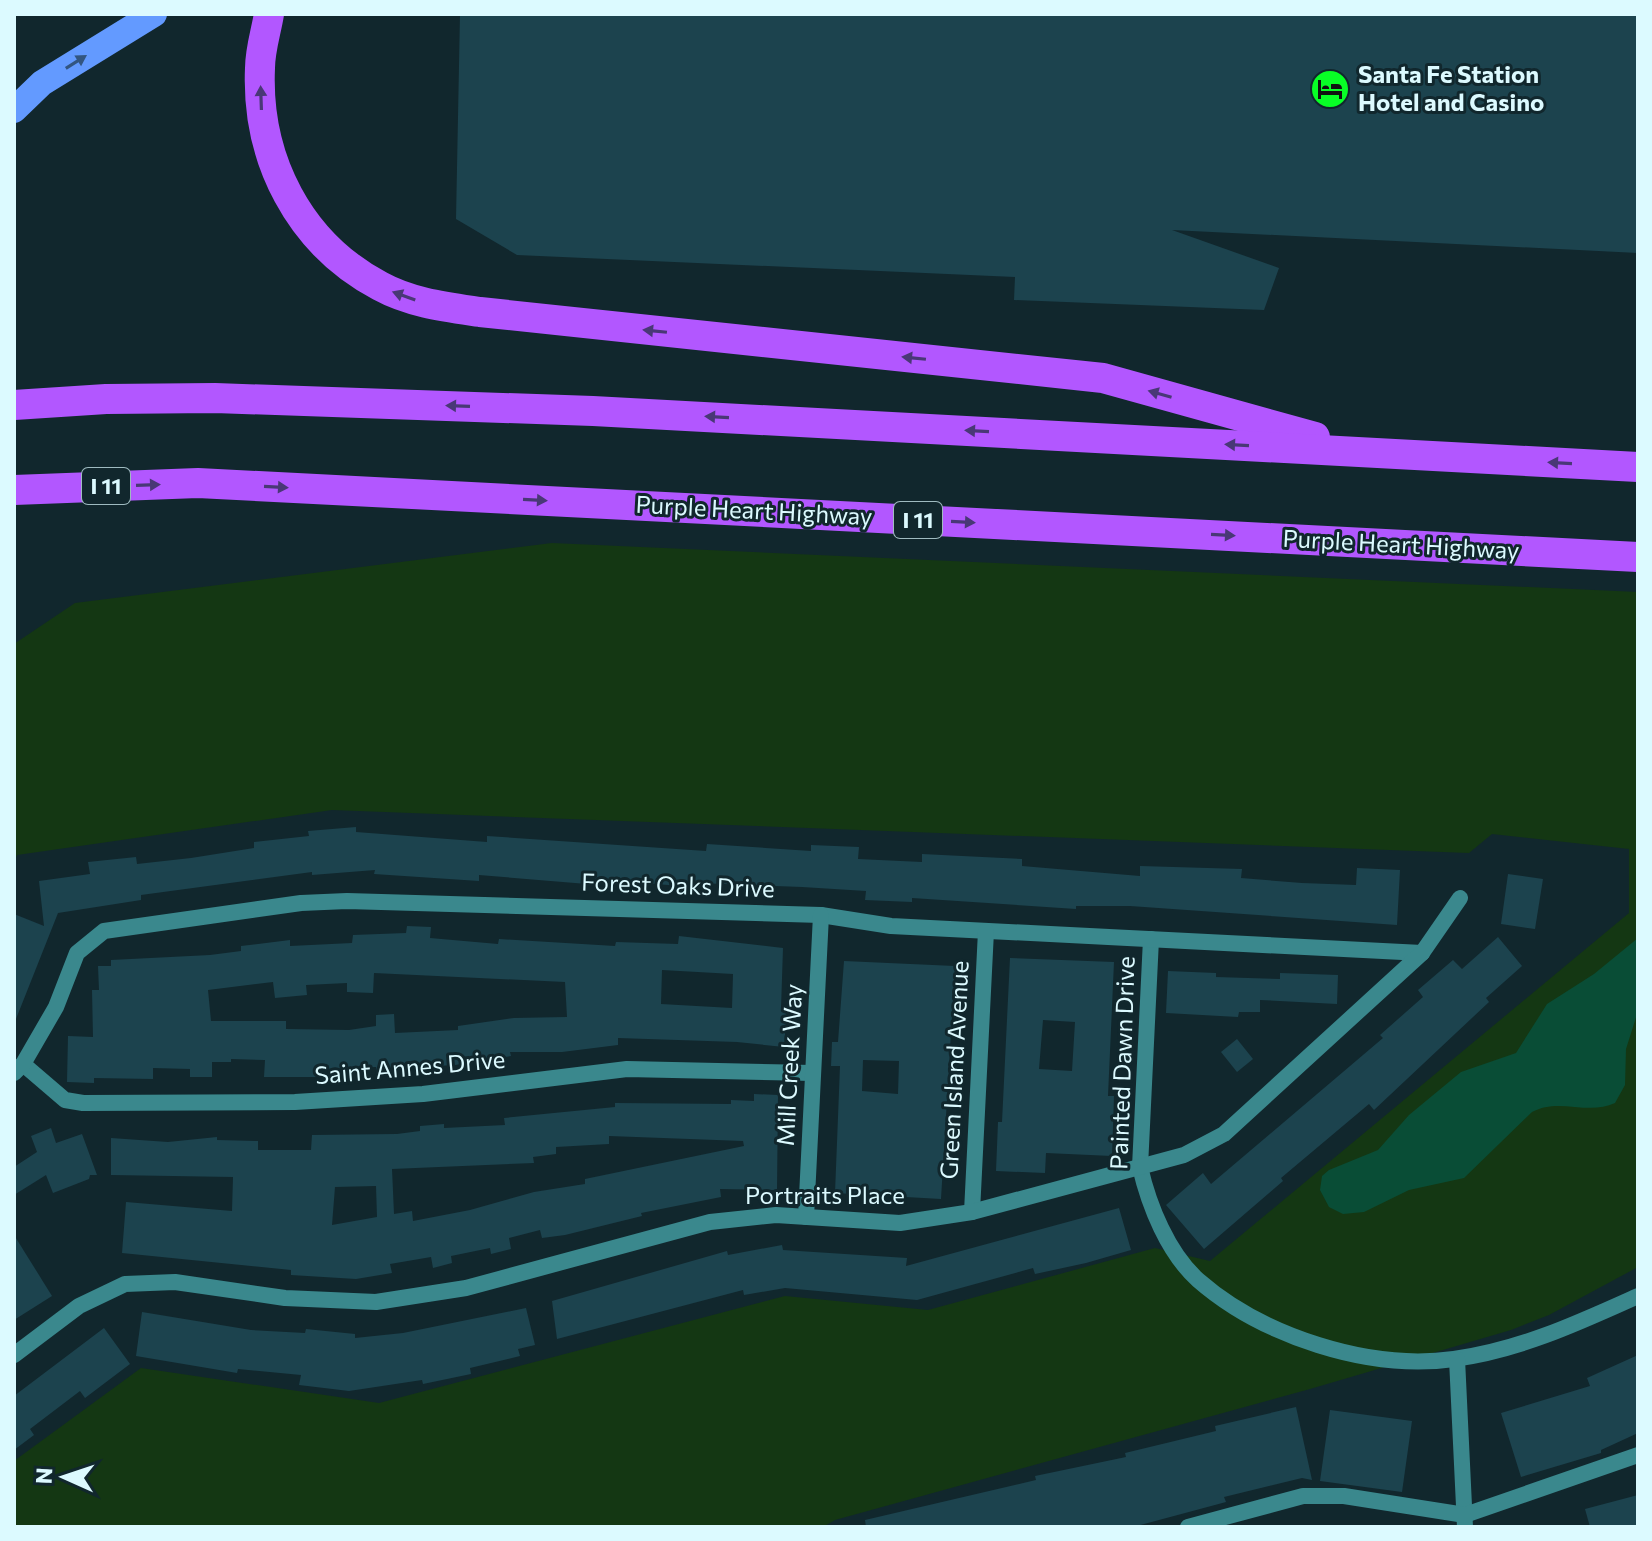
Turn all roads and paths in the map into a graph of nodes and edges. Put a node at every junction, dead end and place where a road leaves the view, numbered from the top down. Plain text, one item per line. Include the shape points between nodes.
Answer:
1 (154, 14) edge
2 (269, 14) edge
3 (14, 110) edge
4 (14, 405) edge
5 (1370, 453) junction
6 (1638, 467) edge
7 (14, 490) edge
8 (1638, 557) edge
9 (1460, 898) dead end
10 (821, 915) junction
11 (986, 931) junction
12 (1151, 939) junction
13 (1422, 953) junction
14 (19, 1068) edge
15 (813, 1073) junction
16 (1140, 1167) junction
17 (972, 1212) junction
18 (806, 1217) junction
19 (1638, 1296) edge
20 (14, 1355) edge
21 (1457, 1359) junction
22 (1638, 1455) edge
23 (1465, 1521) edge
24 (1188, 1527) edge

3 -> 1 main road via 42,83
5 -> 2 highway via 1103,378 480,312 428,304 381,287 337,259 300,217 275,172 261,109 259,66
5 -> 4 highway via 562,410 215,398
6 -> 5 highway
7 -> 8 highway, Purple Heart Highway / I 11 via 198,483
9 - 13 street, Portraits Place
10 - 11 street, Forest Oaks Drive via 891,926
10 - 14 street, Forest Oaks Drive via 347,901 104,931 77,953 56,1007
10 - 15 street, Mill Creek Way
11 - 12 street, Forest Oaks Drive
11 - 17 street, Green Island Avenue
12 - 13 street, Forest Oaks Drive
12 - 16 street, Painted Dawn Drive
13 - 16 street, Portraits Place via 1224,1134 1184,1155
14 - 15 street, Saint Annes Drive via 65,1100 83,1103 423,1094 627,1069
15 - 18 street, Mill Creek Way
16 - 17 street, Portraits Place
16 - 21 street, Painted Dawn Drive via 1160,1224 1197,1278 1270,1326 1314,1344 1389,1359
17 - 18 street, Portraits Place via 900,1223
18 - 20 street, Portraits Place via 710,1222 466,1288 376,1302 285,1298 175,1282 125,1284 79,1306
19 - 21 street, Painted Dawn Drive via 1540,1340
21 - 23 street
22 - 23 street
23 - 24 street via 1344,1496 1303,1496

